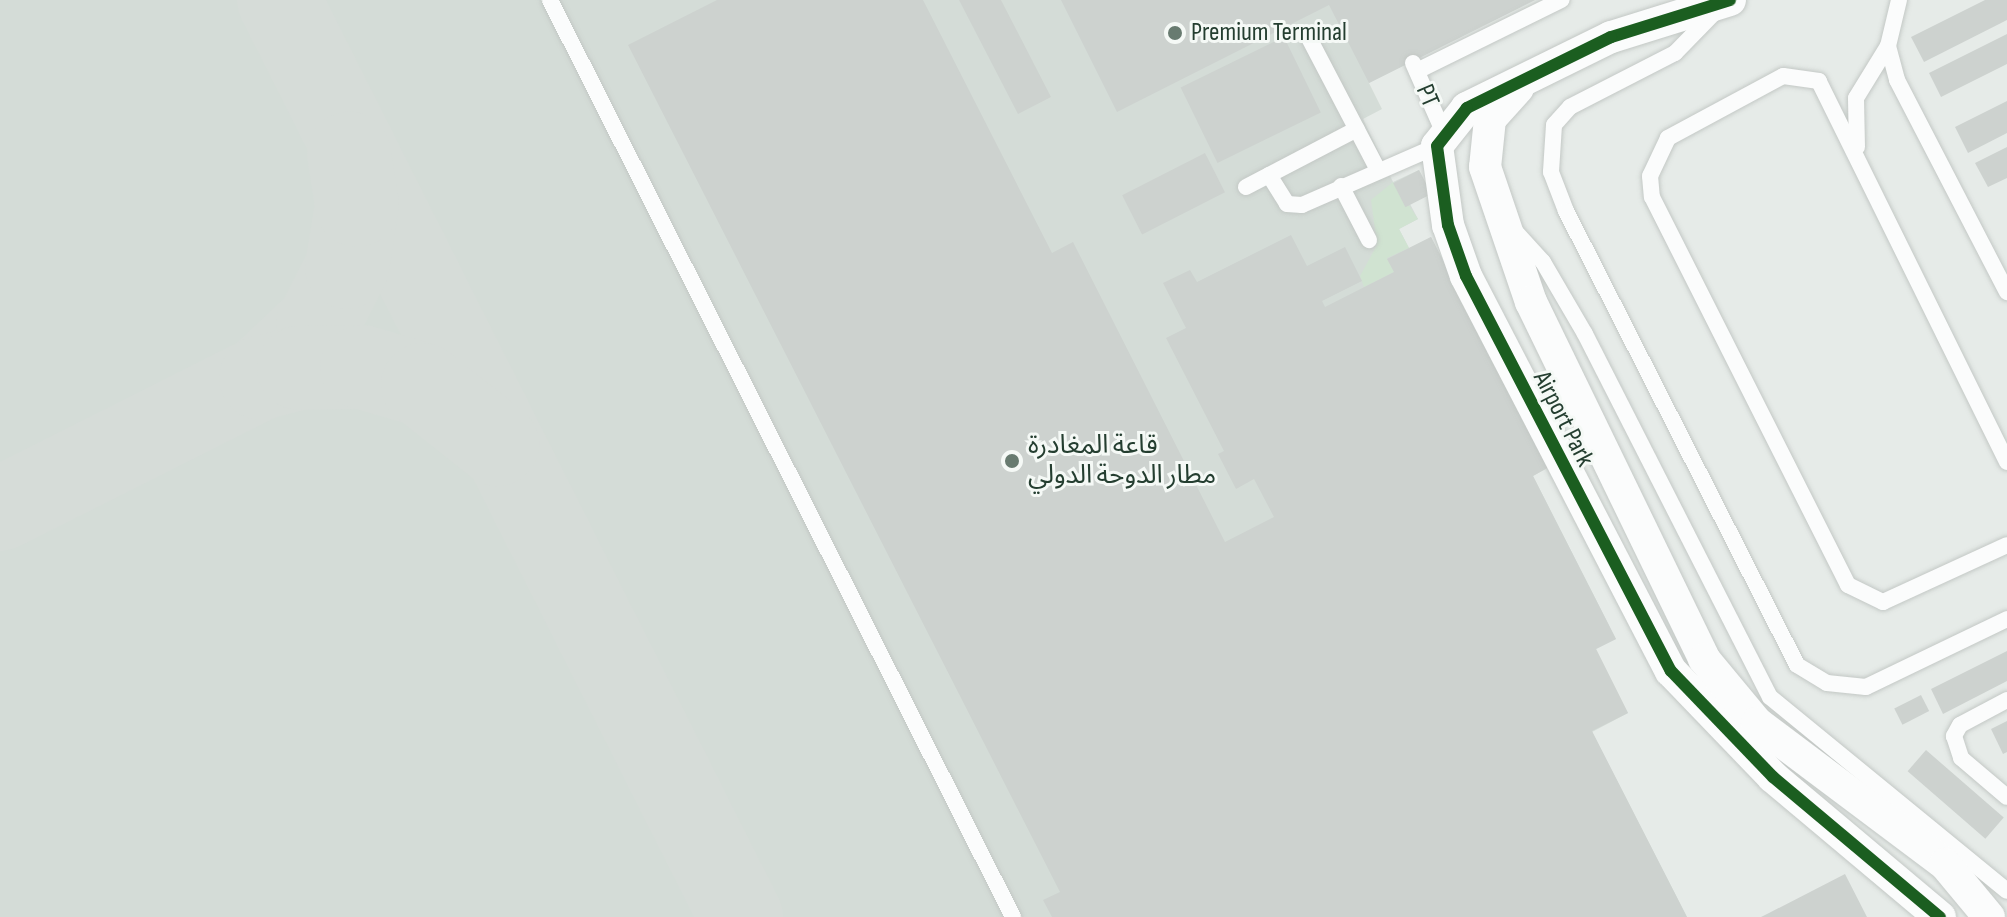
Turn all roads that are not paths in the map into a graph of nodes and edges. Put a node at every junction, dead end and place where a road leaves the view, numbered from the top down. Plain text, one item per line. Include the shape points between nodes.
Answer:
1 (550, 0) edge
2 (1561, 0) edge
3 (1899, 0) edge
4 (1725, 3) edge
5 (1309, 38) dead end
6 (1888, 46) junction
7 (1531, 79) junction
8 (1357, 129) junction
9 (1440, 138) junction
10 (1858, 156) junction
11 (1377, 168) junction
12 (1269, 175) junction
13 (1341, 186) junction
14 (1246, 187) dead end
15 (1505, 220) junction
16 (1369, 240) dead end
17 (2007, 292) edge
18 (2002, 439) edge
19 (2007, 462) edge
20 (2007, 545) edge
21 (2007, 619) edge
22 (2007, 700) edge
23 (2007, 797) edge
24 (2007, 891) edge
25 (1013, 917) edge
26 (1940, 917) edge
27 (1989, 917) edge

1 - 25 lane
2 - 9 lane, PT via 1415,66
3 - 6 lane
4 - 7 street via 1611,37
4 - 21 lane via 1675,53 1570,107 1554,125 1551,172 1566,211 1797,665 1835,685 1885,683
5 - 8 lane
6 - 10 lane via 1856,98
6 - 17 lane via 1897,80
7 - 9 street via 1486,96
7 - 15 street via 1502,100 1485,141 1485,167
8 - 11 lane
8 - 12 lane
9 - 11 lane
9 - 26 street, Airport Park via 1448,225 1466,276 1671,671 1773,777
10 - 18 lane
10 - 20 lane via 1819,81 1793,73 1668,138 1650,176 1652,197 1848,585 1883,602
11 - 13 lane
12 - 13 lane via 1294,206
12 - 14 lane
13 - 16 lane
15 - 24 lane via 1543,262 1585,334 1770,697
15 - 27 street via 1541,323 1704,659 1757,723 1945,864
18 - 19 lane
22 - 23 lane via 1960,725 1954,736 1961,758

